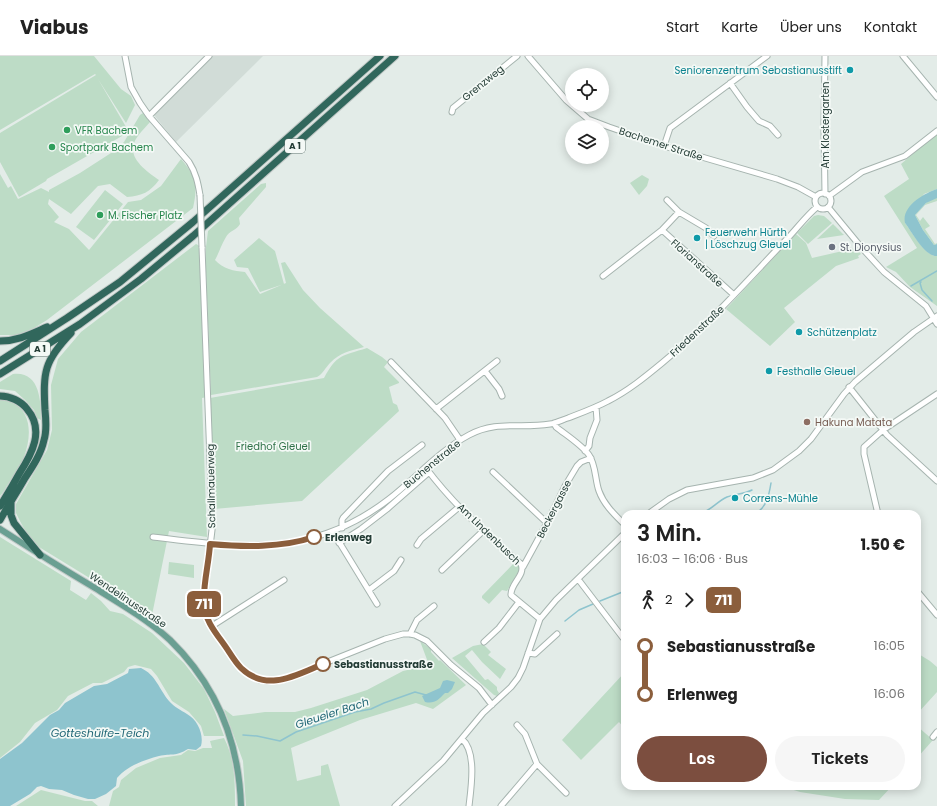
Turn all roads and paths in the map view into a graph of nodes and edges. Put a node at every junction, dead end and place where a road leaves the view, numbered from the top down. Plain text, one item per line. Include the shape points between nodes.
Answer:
1 (125, 56) edge
2 (209, 56) edge
3 (380, 56) edge
4 (395, 56) edge
5 (517, 56) edge
6 (528, 56) edge
7 (767, 56) edge
8 (825, 56) edge
9 (903, 56) edge
10 (730, 83) junction
11 (937, 97) edge
12 (452, 112) dead end
13 (149, 116) junction
14 (937, 131) edge
15 (778, 135) dead end
16 (664, 146) junction
17 (827, 195) junction
18 (816, 197) junction
19 (667, 200) dead end
20 (817, 207) junction
21 (828, 207) junction
22 (679, 212) junction
23 (662, 230) junction
24 (714, 236) dead end
25 (603, 276) dead end
26 (734, 295) junction
27 (935, 317) edge
28 (67, 318) junction
29 (80, 324) junction
30 (937, 324) edge
31 (0, 341) edge
32 (0, 361) edge
33 (497, 361) dead end
34 (391, 362) dead end
35 (485, 371) junction
36 (0, 374) edge
37 (849, 387) junction
38 (937, 394) edge
39 (0, 396) edge
40 (502, 396) dead end
41 (596, 407) junction
42 (436, 409) junction
43 (554, 423) junction
44 (883, 430) junction
45 (460, 440) junction
46 (422, 445) dead end
47 (585, 451) junction
48 (591, 458) junction
49 (427, 470) junction
50 (493, 472) dead end
51 (937, 481) edge
52 (5, 500) edge
53 (0, 506) edge
54 (459, 507) junction
55 (653, 510) edge
56 (877, 510) edge
57 (0, 520) edge
58 (621, 521) edge
59 (547, 524) junction
60 (342, 528) junction
61 (0, 529) edge
62 (483, 531) junction
63 (333, 532) junction
64 (153, 537) dead end
65 (621, 537) edge
66 (339, 543) junction
67 (210, 544) junction
68 (417, 545) dead end
69 (40, 555) junction
70 (401, 560) dead end
71 (523, 567) junction
72 (442, 570) dead end
73 (578, 579) junction
74 (284, 580) dead end
75 (369, 590) junction
76 (921, 596) edge
77 (519, 602) junction
78 (377, 604) dead end
79 (434, 606) dead end
80 (937, 615) edge
81 (540, 619) junction
82 (212, 626) junction
83 (410, 634) junction
84 (557, 634) dead end
85 (621, 635) edge
86 (484, 642) dead end
87 (528, 653) junction
88 (492, 705) junction
89 (517, 726) dead end
90 (937, 732) edge
91 (932, 737) dead end
92 (462, 739) junction
93 (537, 764) junction
94 (566, 793) dead end
95 (241, 806) edge
96 (395, 806) edge
97 (469, 806) edge
98 (501, 806) edge

1 - 13 street via 131,87
2 - 13 street
3 - 28 highway, A 1 via 193,222 120,282
4 - 29 highway, A 1 via 193,236
5 - 12 street, Grenzweg via 452,108
6 - 16 street, Bachemer Straße via 566,100 588,119
7 - 10 street
8 - 17 street, Am Klostergarten via 824,127
9 - 11 street
10 - 15 street via 747,107
10 - 16 street via 670,128
13 - 67 street, Schallmauerweg, bridge via 189,162 197,177 200,195 212,513
14 - 17 street via 905,156 862,172
16 - 18 street, Bachemer Straße via 777,179
17 - 18 street via 819,194
17 - 21 street via 831,202
18 - 20 street via 814,202
19 - 22 street
20 - 21 street
20 - 26 street, Friedenstraße
21 - 27 street via 884,272 926,306
22 - 23 street
22 - 24 street via 706,228
23 - 25 street
23 - 26 street, Florianstraße
26 - 41 street, Friedenstraße via 693,336 646,376 623,393
27 - 30 street
27 - 37 street
28 - 31 highway via 22,338
28 - 32 highway, A 1
29 - 36 highway, A 1
29 - 52 highway via 50,359 45,373 45,439 40,455
33 - 35 street
34 - 42 street
35 - 40 street
35 - 42 street
37 - 44 street
37 - 55 street via 811,439 773,470 753,478 687,490
38 - 44 street
39 - 52 highway via 6,396 24,406 35,423 36,435 31,455
41 - 43 street, Friedenstraße
41 - 47 street via 597,420
42 - 45 street
43 - 45 street, Buchenstraße via 503,425 477,431
43 - 47 street
44 - 51 street
44 - 56 street via 864,448
45 - 49 street, Buchenstraße
46 - 60 street, Buchenstraße via 379,480 343,518
47 - 48 street
48 - 58 street via 599,492 611,512
48 - 59 street, Beckergasse via 578,466 565,486
49 - 54 street, Am Lindenbusch
49 - 60 street, Buchenstraße via 374,510
49 - 66 street, Buchenstraße via 387,509
50 - 59 street
52 - 53 highway
52 - 57 highway
52 - 69 highway via 14,523
54 - 62 street, Am Lindenbusch
54 - 68 street
59 - 71 street, Beckergasse
60 - 63 street, Buchenstraße
61 - 69 main road, Wendelinusstraße
62 - 71 street, Am Lindenbusch
62 - 72 street
63 - 66 street
63 - 67 street, Buchenstraße via 282,544
64 - 67 street, Buchenstraße
65 - 73 street
66 - 75 street
67 - 82 street, Schallmauerweg via 204,602 206,617
69 - 95 main road, Wendelinusstraße via 155,628 197,671 217,706 233,747 238,767
70 - 75 street via 394,571
71 - 77 street, Am Lindenbusch via 511,593
73 - 81 street
73 - 85 street
74 - 82 street
75 - 78 street
76 - 80 street
77 - 81 street
77 - 86 street via 499,628
79 - 83 street via 417,620
81 - 87 street
82 - 83 street, Schallmauerweg via 240,667 260,680 268,681 285,679 385,639
83 - 88 street via 426,641 479,688
84 - 87 street via 535,654
87 - 88 street via 518,678
88 - 92 street
89 - 93 street via 525,734
90 - 91 street
92 - 96 street via 432,773
92 - 97 street via 468,748 472,774
93 - 94 street
93 - 98 street

